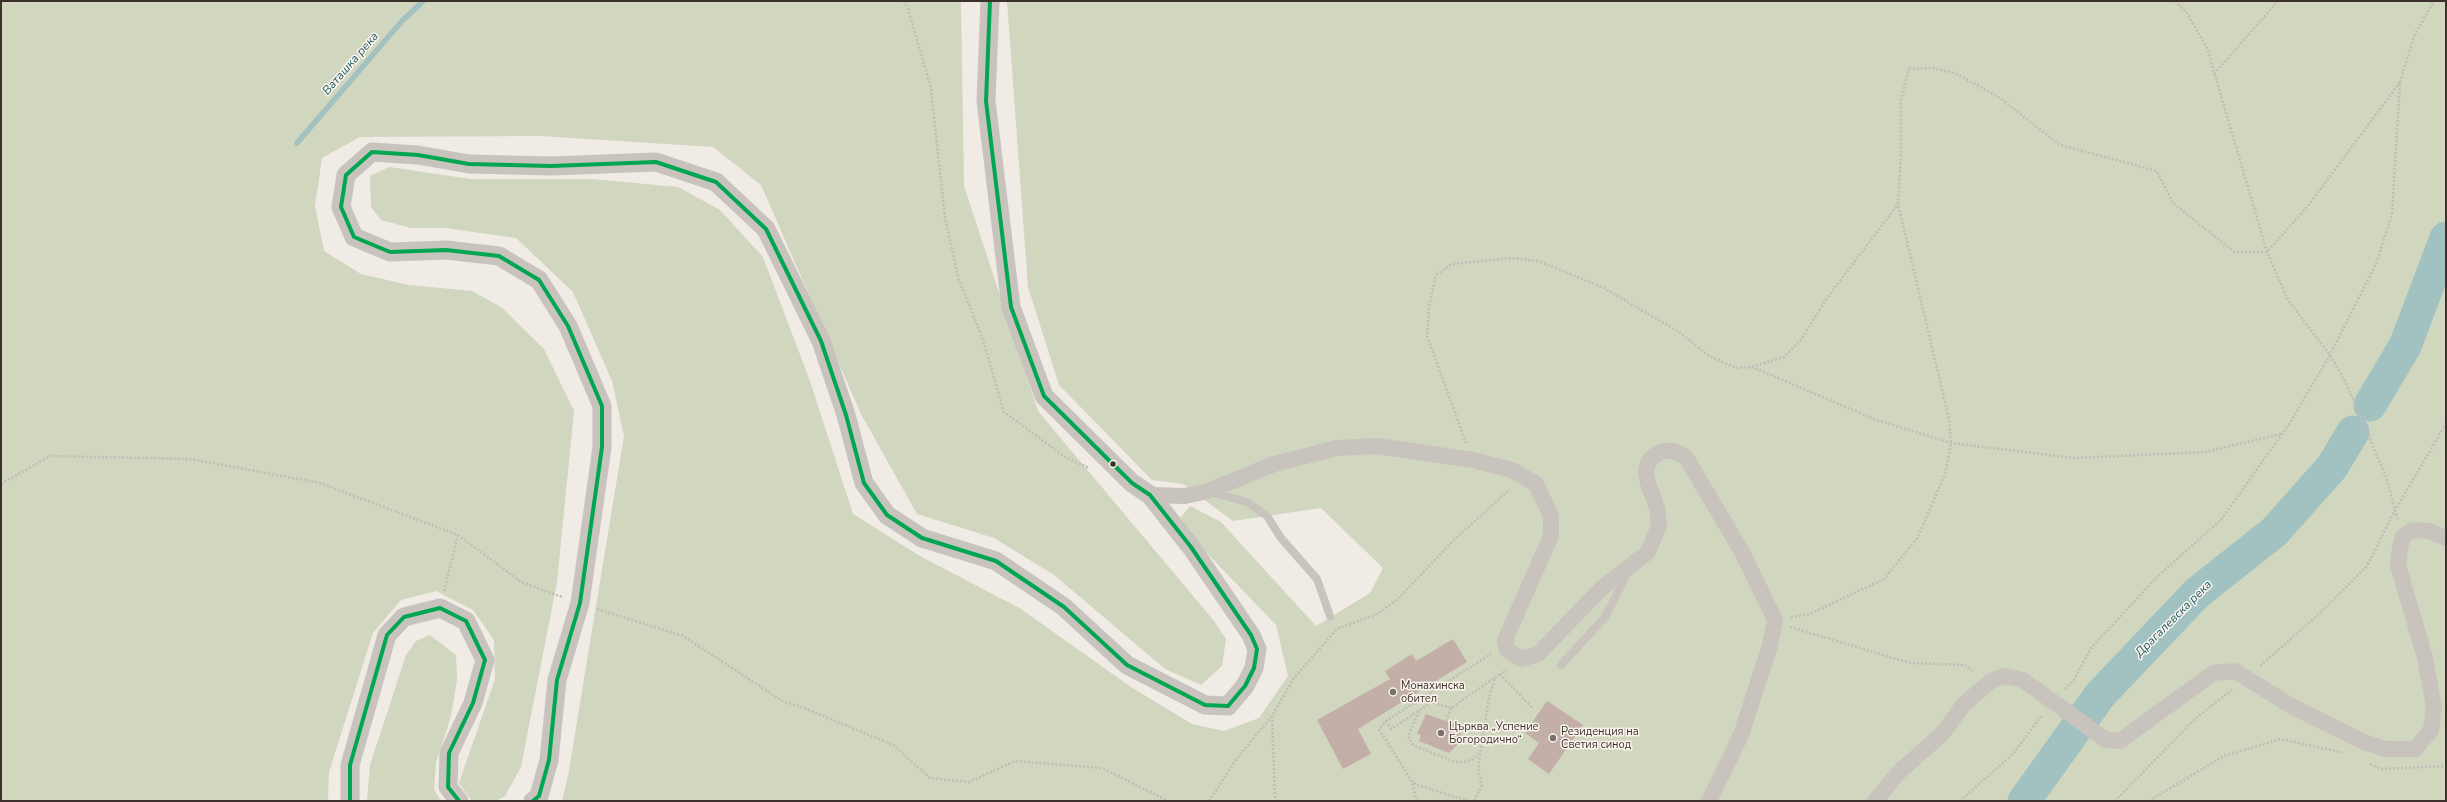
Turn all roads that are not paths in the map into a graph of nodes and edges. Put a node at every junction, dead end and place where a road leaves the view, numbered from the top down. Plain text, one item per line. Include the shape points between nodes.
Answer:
1 (990, 1) edge
2 (1208, 491) junction
3 (1150, 496) junction
4 (2446, 538) edge
5 (1632, 566) junction
6 (1330, 616) dead end
7 (1561, 665) dead end
8 (350, 801) edge
9 (459, 801) edge
10 (533, 801) edge
11 (1709, 801) edge
12 (1875, 801) edge

1 - 3 street via 986,101 1011,307 1044,396 1132,483
2 - 3 street via 1185,496
2 - 5 street via 1274,464 1337,448 1377,446 1473,460 1512,470 1536,484 1551,516 1552,536 1507,634 1505,645 1511,655 1521,659 1538,654 1601,589
2 - 6 lane via 1247,502 1267,516 1281,538 1316,579
3 - 10 street via 1191,547 1251,635 1257,649 1254,668 1245,686 1228,706 1205,705 1127,665 1064,607 996,561 922,538 887,515 864,483 846,415 821,341 766,229 716,182 656,162 551,166 469,164 372,152 346,175 342,207 354,237 390,252 446,250 499,256 539,280 568,326 602,406 602,447 580,604 557,680 549,760 539,796
4 - 12 street via 2429,531 2413,530 2403,536 2398,565 2425,658 2434,707 2430,730 2416,749 2385,749 2364,742 2293,707 2235,671 2213,673 2120,742 2106,740 2092,731 2024,680 2004,676 1991,681 1964,704 1942,734 1900,772
5 - 7 lane via 1605,617
5 - 11 street via 1648,552 1659,526 1657,508 1648,483 1648,462 1663,451 1674,451 1686,456 1743,554 1775,620 1769,649 1741,735
8 - 9 street via 350,765 387,635 404,617 440,608 466,621 485,660 473,703 449,753 448,787

